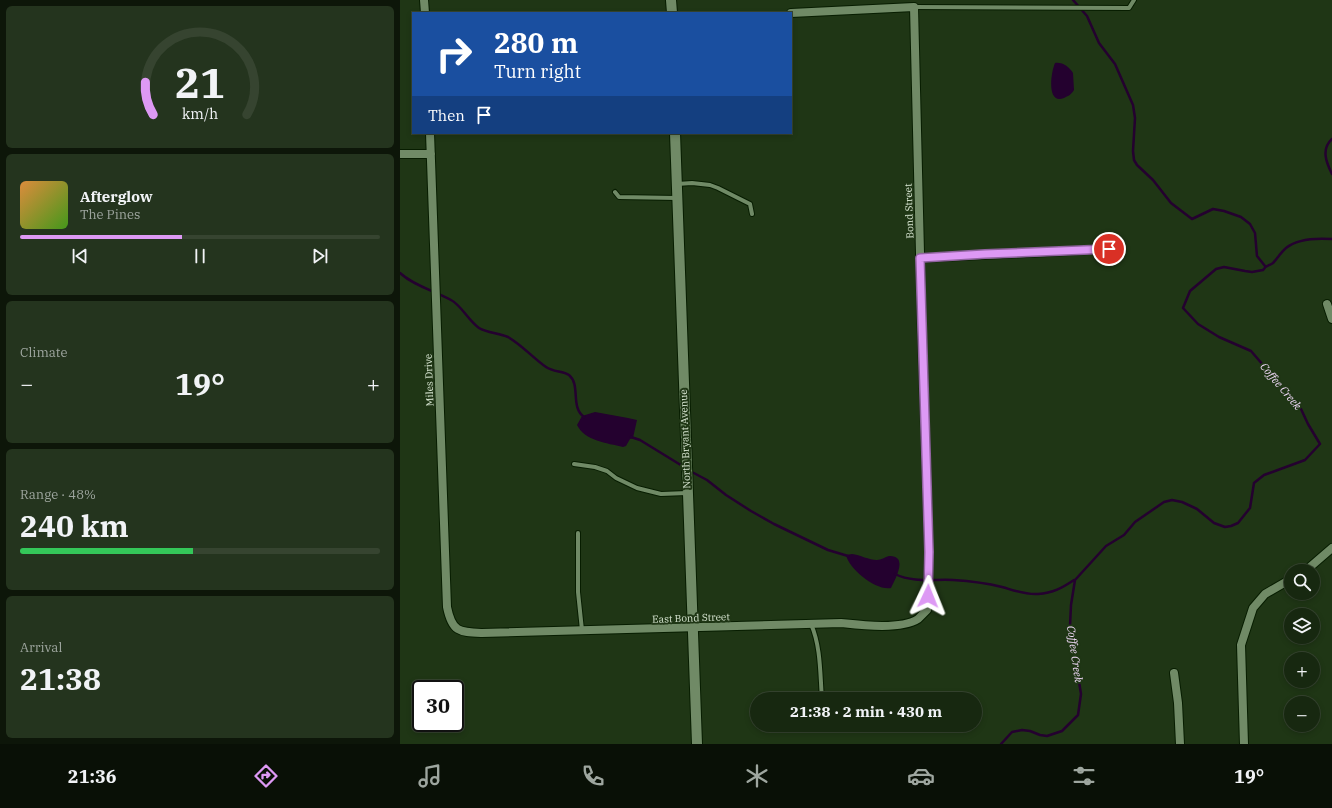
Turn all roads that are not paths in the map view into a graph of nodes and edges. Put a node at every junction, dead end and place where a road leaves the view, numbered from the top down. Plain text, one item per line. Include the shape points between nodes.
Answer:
1 (424, 0) edge
2 (671, 0) edge
3 (1134, 0) edge
4 (914, 7) junction
5 (425, 12) edge
6 (672, 12) edge
7 (792, 14) edge
8 (430, 134) edge
9 (675, 134) edge
10 (400, 154) edge
11 (431, 154) junction
12 (677, 184) junction
13 (615, 192) dead end
14 (677, 198) junction
15 (752, 214) dead end
16 (1109, 249) dead end
17 (920, 258) junction
18 (1326, 304) dead end
19 (1332, 319) edge
20 (574, 464) dead end
21 (687, 493) junction
22 (578, 533) dead end
23 (1332, 548) edge
24 (1313, 564) edge
25 (1284, 583) edge
26 (927, 610) joint
27 (811, 624) junction
28 (453, 625) joint
29 (692, 628) junction
30 (582, 630) junction
31 (1174, 673) dead end
32 (821, 692) edge
33 (697, 744) edge
34 (1180, 744) edge
35 (1244, 744) edge

1 - 5 street
2 - 6 street
3 - 4 lane via 1129,8
4 - 7 street
4 - 17 street, Bond Street
8 - 11 street, Miles Drive
9 - 12 street, North Bryant Avenue
10 - 11 street
11 - 28 street, Miles Drive via 447,607
12 - 14 street, North Bryant Avenue
12 - 15 lane via 700,184 718,188 750,204
13 - 14 lane via 619,197
14 - 21 street, North Bryant Avenue
16 - 17 street
17 - 26 street, Bond Street via 929,552
18 - 19 street
20 - 21 lane via 595,467 637,488 661,494
21 - 29 street, North Bryant Avenue
22 - 30 lane via 578,592
23 - 24 street
25 - 35 street via 1265,594 1253,608 1241,645
26 - 27 street, East Bond Street via 918,619 907,623 875,626
27 - 29 street, East Bond Street
27 - 32 lane via 816,637
28 - 30 street, East Bond Street via 462,632 482,633
29 - 30 street, East Bond Street
29 - 33 street, North Bryant Avenue
31 - 34 street

